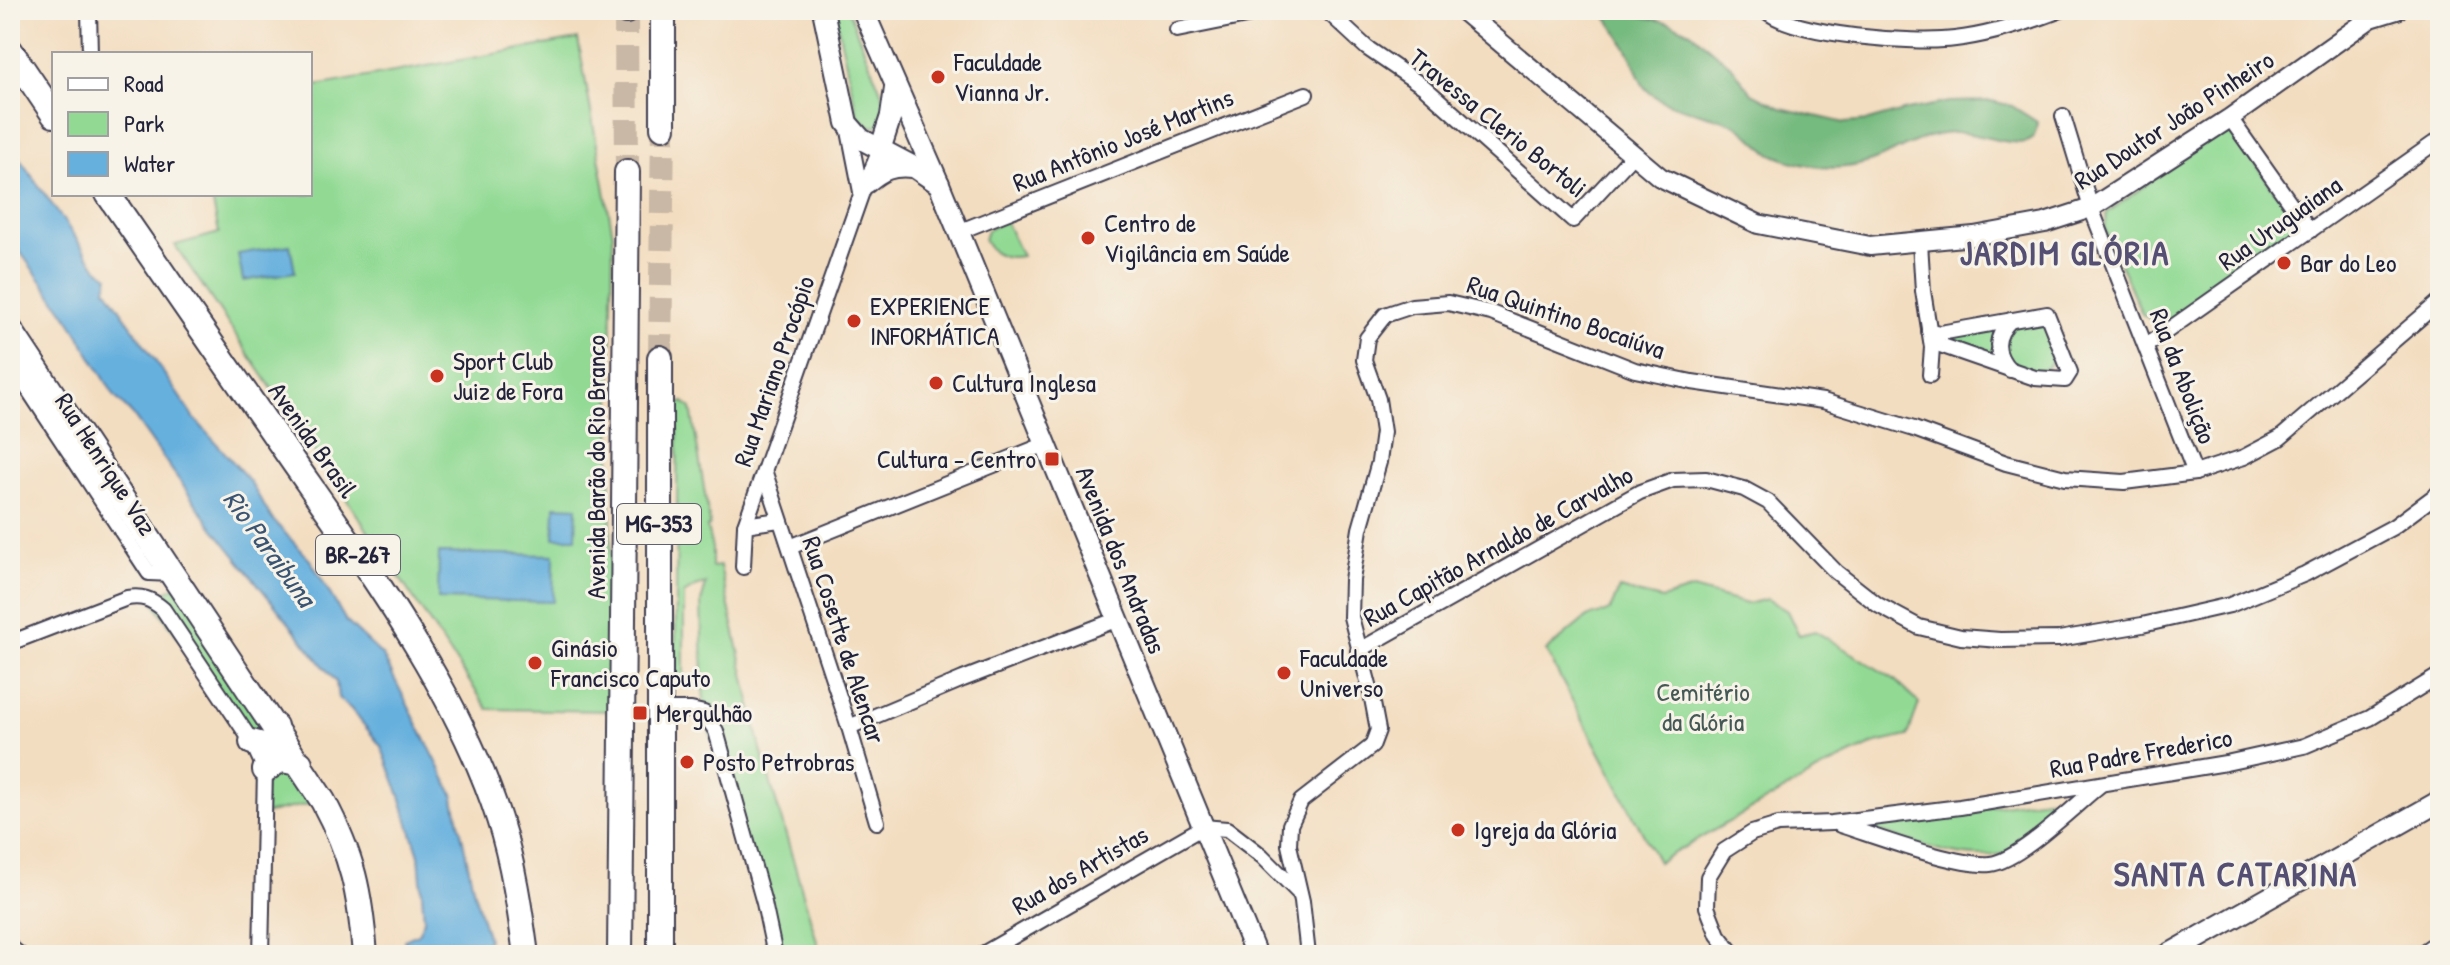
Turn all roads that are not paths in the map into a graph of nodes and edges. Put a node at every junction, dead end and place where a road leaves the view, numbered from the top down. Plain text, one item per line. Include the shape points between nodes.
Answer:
1 (89, 10) edge
2 (663, 10) edge
3 (823, 10) edge
4 (863, 10) edge
5 (1276, 10) edge
6 (1326, 10) edge
7 (1462, 10) edge
8 (1765, 10) edge
9 (2061, 10) edge
10 (2397, 10) edge
11 (1177, 30) dead end
12 (10, 50) edge
13 (89, 52) edge
14 (895, 88) junction
15 (1306, 94) dead end
16 (50, 102) edge
17 (2063, 116) dead end
18 (2230, 118) junction
19 (847, 123) junction
20 (663, 127) tunnel mouth
21 (2440, 139) edge
22 (880, 150) junction
23 (1633, 155) junction
24 (914, 167) junction
25 (627, 172) tunnel mouth
26 (939, 184) junction
27 (864, 188) junction
28 (109, 196) edge
29 (2091, 208) junction
30 (2310, 231) junction
31 (958, 232) junction
32 (1920, 242) junction
33 (2440, 301) edge
34 (2011, 320) junction
35 (10, 330) edge
36 (1930, 335) junction
37 (2147, 345) junction
38 (660, 358) tunnel mouth
39 (10, 362) edge
40 (2010, 370) junction
41 (1930, 375) dead end
42 (1046, 444) junction
43 (765, 473) junction
44 (2195, 473) junction
45 (2440, 492) edge
46 (779, 520) junction
47 (745, 525) junction
48 (790, 547) junction
49 (743, 567) dead end
50 (173, 574) junction
51 (1118, 619) junction
52 (10, 643) edge
53 (1358, 651) junction
54 (2440, 675) edge
55 (661, 710) junction
56 (849, 727) junction
57 (265, 746) junction
58 (300, 763) junction
59 (2101, 784) junction
60 (2440, 801) edge
61 (877, 822) dead end
62 (1832, 823) junction
63 (1203, 827) junction
64 (1301, 895) junction
65 (2440, 940) edge
66 (10, 947) edge
67 (1251, 953) edge
68 (20, 955) edge
69 (261, 955) edge
70 (365, 955) edge
71 (526, 955) edge
72 (620, 955) edge
73 (660, 955) edge
74 (775, 955) edge
75 (981, 955) edge
76 (1308, 955) edge
77 (1734, 955) edge
78 (2168, 955) edge
79 (2419, 955) edge

1 - 13 street
2 - 20 main road
3 - 19 main road
4 - 14 main road, Avenida dos Andradas
5 - 11 street
6 - 23 street, Travessa Clerio Bortoli via 1367,48 1424,87 1573,220
7 - 23 street, Rua Doutor João Pinheiro
8 - 9 street via 1775,19 1850,37 1954,40
10 - 18 street, Rua Doutor João Pinheiro via 2371,18
12 - 16 main road
14 - 22 main road
14 - 26 main road, Avenida dos Andradas
15 - 31 street, Rua Antônio José Martins
17 - 29 street, Rua da Abolição
18 - 29 street, Rua Doutor João Pinheiro
18 - 30 street
19 - 22 main road
19 - 27 street
21 - 30 street, Rua Uruguaiana
22 - 24 main road
22 - 27 street, Rua Mariano Procópio
23 - 32 street, Rua Doutor João Pinheiro via 1660,177 1758,224 1870,246
24 - 26 main road
24 - 27 main road via 882,170
25 - 72 main road, Avenida Barão do Rio Branco
26 - 31 main road, Avenida dos Andradas
27 - 43 street, Rua Mariano Procópio
28 - 71 main road, Avenida Brasil / BR-267 via 363,563 429,669 499,820
29 - 32 street, Rua Doutor João Pinheiro via 2045,223
29 - 37 street, Rua da Abolição
30 - 37 street, Rua Uruguaiana
31 - 42 main road, Avenida dos Andradas
32 - 36 street
33 - 44 street, Rua Quintino Bocaiúva via 2280,438
34 - 36 street
34 - 40 street via 1997,350
34 - 40 street via 2047,314 2070,372 2065,380 2046,381
35 - 50 main road
36 - 40 street via 1936,343
36 - 41 street
37 - 44 street, Rua da Abolição
38 - 55 main road, MG-353
39 - 50 street, Rua Henrique Vaz via 149,573
42 - 48 street
42 - 51 main road, Avenida dos Andradas
43 - 46 street, Rua Cosette de Alencar
43 - 47 street, Rua Mariano Procópio
44 - 53 street, Rua Quintino Bocaiúva via 2124,482 2065,478 1823,401 1635,370 1491,313 1448,303 1412,306 1385,315 1367,338 1364,360 1383,432 1352,580 1351,617
45 - 53 street, Rua Capitão Arnaldo de Carvalho via 2393,527 2305,574 2230,605 2059,639 2000,640 1919,627 1878,605 1836,572 1768,502 1706,479 1673,480 1640,492
46 - 47 street
46 - 48 street, Rua Cosette de Alencar
47 - 49 street, Rua Mariano Procópio
48 - 56 street, Rua Cosette de Alencar
50 - 57 main road
51 - 56 street
51 - 63 main road, Avenida dos Andradas
52 - 57 street via 127,598 152,600
53 - 64 street, Rua Quintino Bocaiúva via 1378,730 1372,746 1301,801 1290,825 1289,845
54 - 59 street, Rua Padre Frederico via 2370,718 2304,746
55 - 73 main road, MG-353
55 - 74 street via 704,713 716,731
56 - 61 street, Rua Cosette de Alencar
57 - 58 main road
57 - 58 main road via 280,760
57 - 69 street
58 - 70 main road via 350,855 362,906
59 - 62 street, Rua Padre Frederico
59 - 62 street via 2016,854 1991,864 1965,862
60 - 78 main road
62 - 77 street via 1778,825 1752,833 1724,851 1708,877 1707,907 1718,935
63 - 64 street via 1227,829
63 - 67 main road, Avenida dos Andradas
63 - 75 street, Rua dos Artistas
64 - 76 street, Rua Quintino Bocaiúva
65 - 79 street
66 - 68 street

